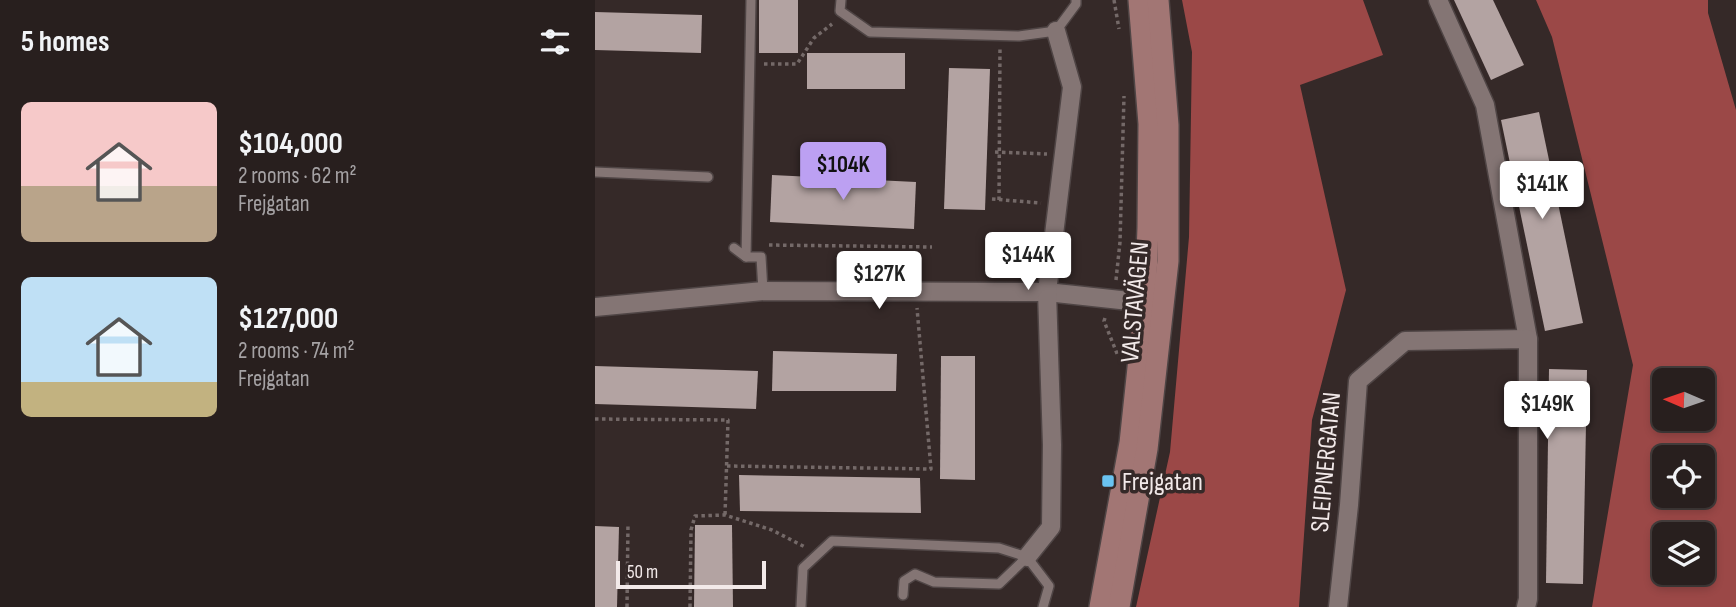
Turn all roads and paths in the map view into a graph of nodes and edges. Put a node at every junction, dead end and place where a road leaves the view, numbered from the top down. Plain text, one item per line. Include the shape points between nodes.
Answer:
1 (751, 0) edge
2 (841, 0) edge
3 (1076, 0) edge
4 (1139, 0) edge
5 (1158, 0) edge
6 (1438, 0) edge
7 (845, 14) junction
8 (1056, 31) junction
9 (1000, 36) junction
10 (750, 64) junction
11 (997, 153) junction
12 (1063, 154) junction
13 (595, 172) edge
14 (708, 177) dead end
15 (992, 199) dead end
16 (999, 200) junction
17 (1057, 204) junction
18 (746, 244) junction
19 (932, 247) dead end
20 (734, 248) dead end
21 (746, 257) junction
22 (763, 291) junction
23 (916, 292) junction
24 (1047, 292) junction
25 (1154, 303) junction
26 (595, 307) edge
27 (1528, 339) junction
28 (595, 419) edge
29 (727, 466) junction
30 (725, 515) junction
31 (628, 523) dead end
32 (818, 554) junction
33 (1027, 557) junction
34 (903, 595) dead end
35 (627, 607) edge
36 (690, 607) edge
37 (801, 607) edge
38 (1043, 607) edge
39 (1100, 607) edge
40 (1119, 607) edge
41 (1338, 607) edge
42 (1526, 607) edge

1 - 10 lane
2 - 7 lane via 840,11
3 - 8 lane
4 - 25 street, VALSTAVÄGEN via 1149,124
5 - 25 street, VALSTAVÄGEN via 1168,125 1169,245
6 - 27 street via 1485,104
7 - 9 lane via 870,32
7 - 10 path via 814,38 797,64
8 - 9 lane
8 - 12 street via 1072,86
9 - 11 path
10 - 18 lane
11 - 12 path
11 - 16 path
12 - 17 street
13 - 14 lane
15 - 16 path
16 - 17 path
17 - 24 street
18 - 19 path
18 - 21 lane
20 - 21 lane
21 - 22 lane via 761,257
22 - 23 street
22 - 26 street
23 - 24 street
23 - 29 path via 931,469
24 - 25 street
24 - 33 street via 1051,527
25 - 39 street, VALSTAVÄGEN
25 - 40 street, VALSTAVÄGEN via 1147,449
27 - 41 street, SLEIPNERGATAN via 1405,341 1358,381
27 - 42 street
28 - 29 path via 728,421
29 - 30 path
30 - 32 path via 772,530
30 - 36 path via 695,516
31 - 35 path
32 - 33 lane via 832,541 999,548
32 - 37 lane via 803,568
33 - 34 lane via 999,584 934,582 915,574 905,581
33 - 38 lane via 1049,586

